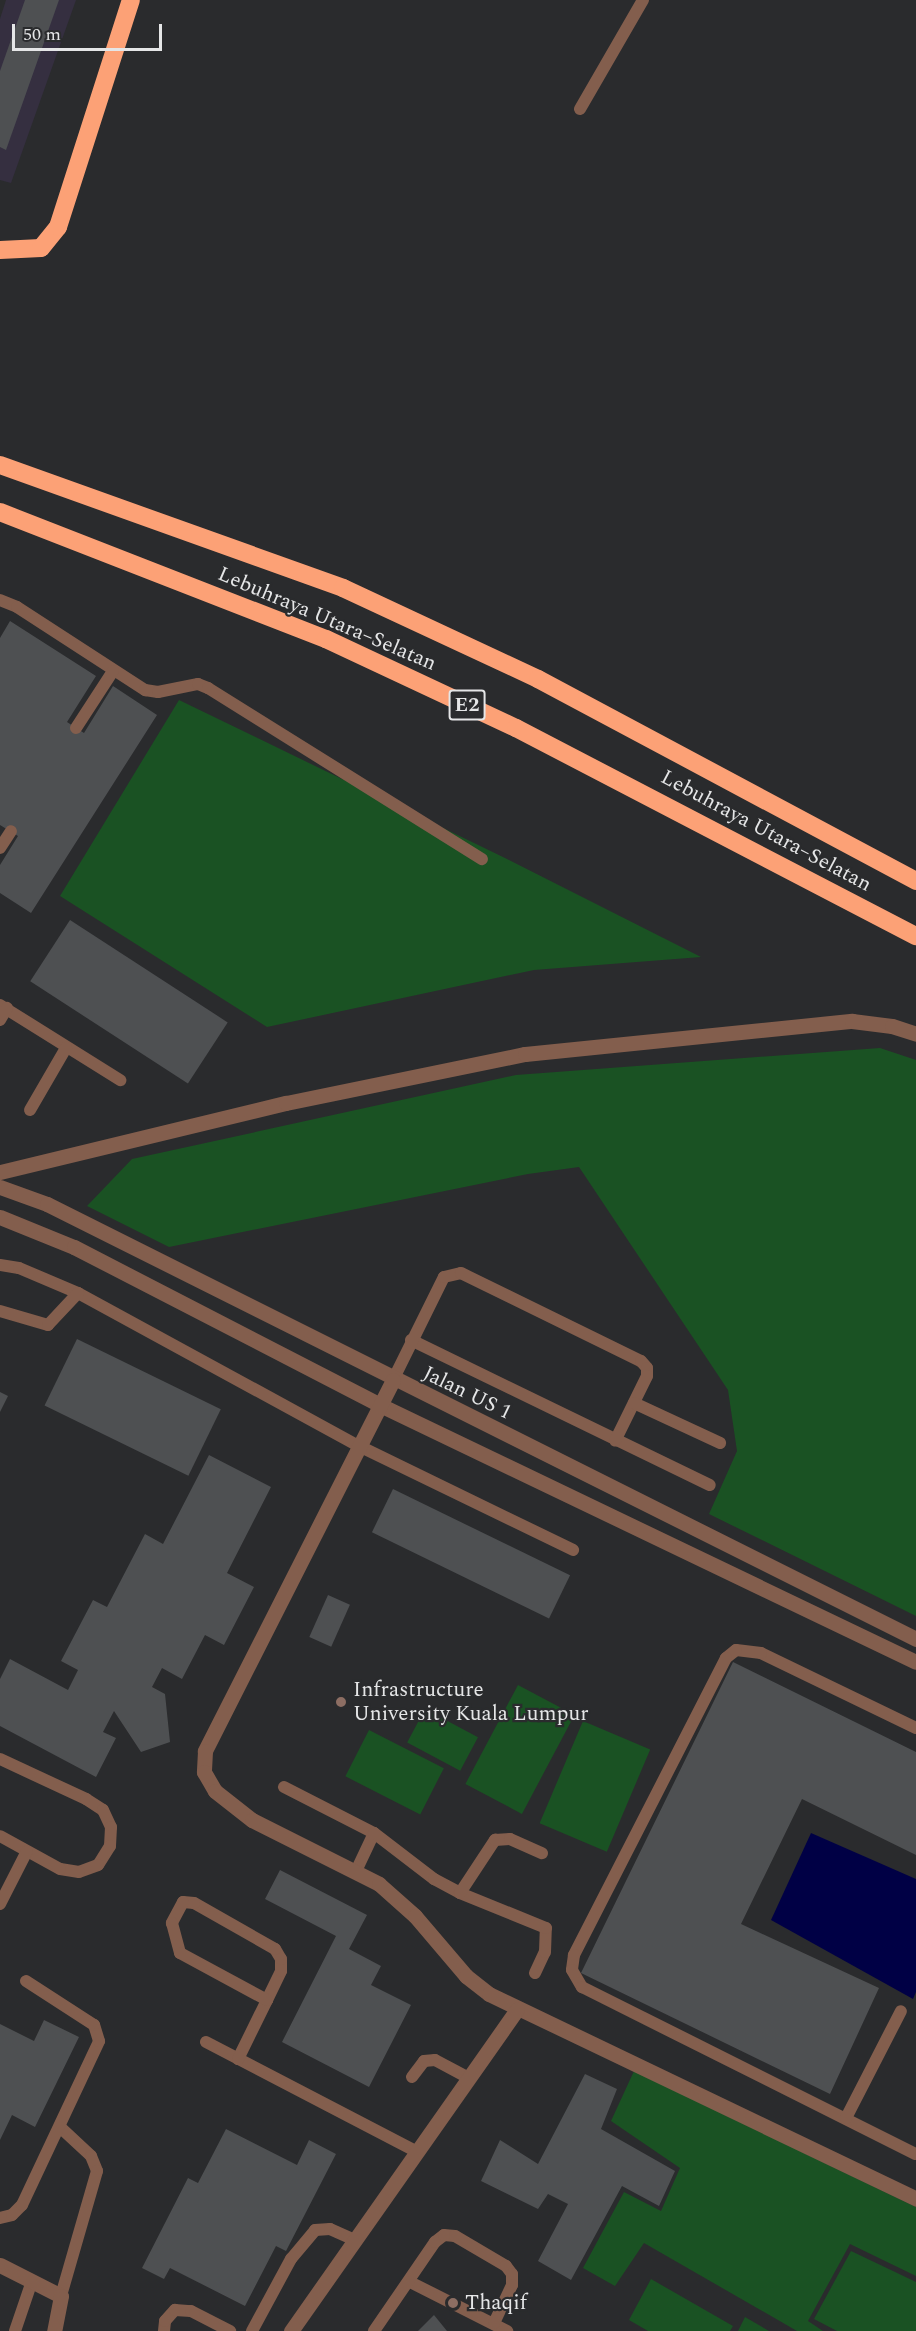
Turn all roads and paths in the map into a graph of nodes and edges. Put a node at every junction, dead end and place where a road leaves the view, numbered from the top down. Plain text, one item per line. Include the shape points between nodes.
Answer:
1 (131, 0) edge
2 (643, 0) edge
3 (580, 109) dead end
4 (0, 250) edge
5 (0, 465) edge
6 (0, 512) edge
7 (0, 600) edge
8 (113, 671) junction
9 (76, 728) dead end
10 (11, 831) dead end
11 (0, 848) edge
12 (482, 859) dead end
13 (916, 881) edge
14 (916, 936) edge
15 (3, 1007) edge
16 (0, 1020) edge
17 (916, 1034) edge
18 (66, 1048) junction
19 (120, 1080) dead end
20 (30, 1110) dead end
21 (0, 1172) edge
22 (0, 1187) edge
23 (0, 1217) edge
24 (0, 1265) edge
25 (78, 1293) junction
26 (0, 1311) edge
27 (411, 1340) junction
28 (393, 1380) junction
29 (634, 1403) junction
30 (380, 1405) junction
31 (615, 1441) junction
32 (720, 1443) dead end
33 (359, 1446) junction
34 (710, 1485) dead end
35 (573, 1550) dead end
36 (916, 1639) edge
37 (916, 1662) edge
38 (916, 1728) edge
39 (0, 1759) edge
40 (284, 1787) dead end
41 (374, 1833) junction
42 (0, 1836) edge
43 (27, 1851) junction
44 (542, 1853) dead end
45 (356, 1871) junction
46 (460, 1893) junction
47 (0, 1904) edge
48 (535, 1973) dead end
49 (26, 1981) dead end
50 (267, 2000) junction
51 (517, 2010) junction
52 (901, 2011) dead end
53 (206, 2042) dead end
54 (238, 2059) junction
55 (412, 2077) dead end
56 (469, 2078) junction
57 (846, 2118) junction
58 (61, 2128) junction
59 (417, 2152) junction
60 (916, 2154) edge
61 (916, 2199) edge
62 (0, 2218) edge
63 (355, 2240) junction
64 (0, 2265) edge
65 (32, 2281) junction
66 (410, 2282) junction
67 (61, 2296) junction
68 (495, 2323) junction
69 (15, 2331) edge
70 (54, 2331) edge
71 (164, 2331) edge
72 (230, 2331) edge
73 (252, 2331) edge
74 (291, 2331) edge
75 (374, 2331) edge
76 (507, 2331) edge

1 - 4 highway via 58,227 41,248
2 - 3 lane
5 - 13 highway, Lebuhraya Utara–Selatan / E2 via 343,588 538,679
6 - 14 highway, Lebuhraya Utara–Selatan / E2 via 326,639 527,733
7 - 8 lane via 17,607
8 - 9 lane
8 - 12 lane via 151,692 198,684 208,688
10 - 11 lane
15 - 16 lane
15 - 18 lane
17 - 21 street via 892,1026 852,1021 525,1054 286,1103
18 - 19 lane
18 - 20 lane
22 - 28 street, Jalan US 1 via 47,1204
23 - 30 street via 74,1247
24 - 25 lane via 20,1268
25 - 26 lane via 48,1325
25 - 33 lane
27 - 28 lane
27 - 29 lane via 444,1277 460,1273 641,1361 647,1376
27 - 31 lane
28 - 30 street
28 - 36 street, Jalan US 1
29 - 31 lane
29 - 32 lane
30 - 33 street
30 - 37 street
31 - 34 lane
33 - 35 lane
33 - 45 street via 216,1726 205,1751 204,1772 215,1791 232,1807
38 - 57 lane via 761,1653 736,1650 726,1658 574,1955 572,1971 582,1987
39 - 43 lane via 86,1799 103,1810 111,1827 110,1846 98,1865 79,1872 60,1869
40 - 41 lane
41 - 45 lane
41 - 46 lane via 434,1879
42 - 43 lane
43 - 47 lane
44 - 46 lane via 510,1839 495,1840
45 - 51 street via 399,1899 466,1976
46 - 48 lane via 546,1928 545,1952
49 - 58 lane via 94,2025 99,2041
50 - 50 lane via 281,1971 281,1959 275,1949 194,1903 183,1902 172,1923 180,1953
50 - 54 lane
51 - 56 street
51 - 61 street
52 - 57 lane
53 - 54 lane
54 - 59 lane
55 - 56 lane via 424,2061 435,2060
56 - 59 street
57 - 60 lane
58 - 62 lane via 22,2205 12,2216
58 - 67 lane via 91,2156 97,2171
59 - 63 street
63 - 73 lane via 330,2229 315,2230 291,2259
63 - 74 street
64 - 65 street
65 - 67 street
65 - 69 lane
66 - 68 lane
66 - 68 lane via 435,2242 444,2235 455,2236 506,2266 512,2274 512,2285
66 - 75 lane
67 - 70 street
68 - 76 lane
71 - 72 lane via 165,2321 175,2310 191,2310

